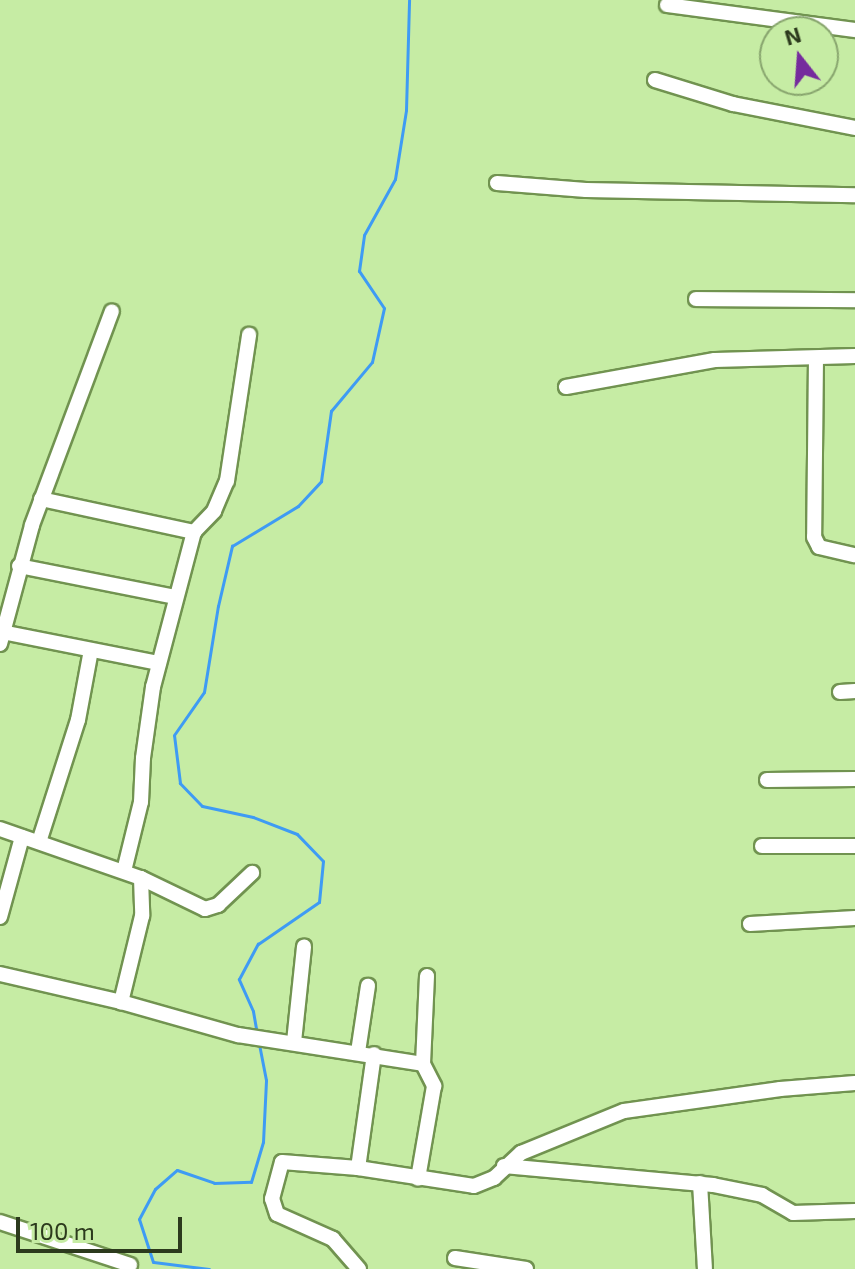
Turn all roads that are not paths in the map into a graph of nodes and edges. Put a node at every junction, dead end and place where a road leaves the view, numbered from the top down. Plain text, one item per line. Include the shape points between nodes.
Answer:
1 (667, 5) dead end
2 (855, 30) edge
3 (655, 80) dead end
4 (855, 128) edge
5 (497, 183) dead end
6 (855, 195) edge
7 (696, 299) dead end
8 (855, 300) edge
9 (112, 311) dead end
10 (249, 335) dead end
11 (855, 356) edge
12 (816, 358) junction
13 (566, 387) dead end
14 (41, 499) junction
15 (194, 532) junction
16 (855, 555) edge
17 (19, 566) junction
18 (176, 597) junction
19 (1, 638) edge
20 (91, 650) junction
21 (159, 663) junction
22 (855, 779) edge
23 (767, 780) dead end
24 (0, 829) edge
25 (22, 837) junction
26 (39, 842) junction
27 (762, 846) dead end
28 (855, 846) edge
29 (124, 871) junction
30 (252, 873) dead end
31 (141, 878) junction
32 (0, 917) edge
33 (855, 918) edge
34 (750, 924) dead end
35 (304, 947) dead end
36 (0, 974) edge
37 (427, 976) dead end
38 (368, 986) dead end
39 (121, 1002) junction
40 (294, 1042) junction
41 (358, 1052) junction
42 (374, 1054) junction
43 (423, 1064) junction
44 (855, 1083) edge
45 (504, 1166) junction
46 (358, 1168) junction
47 (418, 1179) junction
48 (700, 1183) junction
49 (855, 1211) edge
50 (0, 1222) edge
51 (455, 1258) dead end
52 (130, 1265) dead end
53 (359, 1269) edge
54 (526, 1269) edge
55 (705, 1269) edge

1 - 2 street
3 - 4 street via 733,104
5 - 6 street via 586,190
7 - 8 street
9 - 14 street
10 - 15 street via 227,481 214,511
11 - 12 street
12 - 13 street via 715,360
12 - 16 street via 814,537 819,547
14 - 15 street
14 - 17 street
15 - 18 street
17 - 18 street
17 - 19 street
18 - 21 street
19 - 20 street
20 - 21 street
20 - 26 street via 78,720
21 - 29 street via 147,721 141,802
22 - 23 street
24 - 25 street
25 - 26 street
25 - 32 street
26 - 29 street
27 - 28 street
29 - 31 street
30 - 31 street via 218,905 205,909
31 - 39 street via 142,916
33 - 34 street
35 - 40 street
36 - 39 street
37 - 43 street
38 - 41 street
39 - 40 street via 238,1035
40 - 41 street
41 - 42 street
42 - 43 street
42 - 46 street
43 - 47 street via 434,1086
44 - 45 street via 624,1111 521,1153
45 - 47 street via 494,1178 474,1186
45 - 48 street
46 - 47 street
46 - 53 street via 286,1160 272,1199 277,1214 333,1239
48 - 49 street via 762,1195 793,1213
48 - 55 street
50 - 52 street
51 - 54 street

